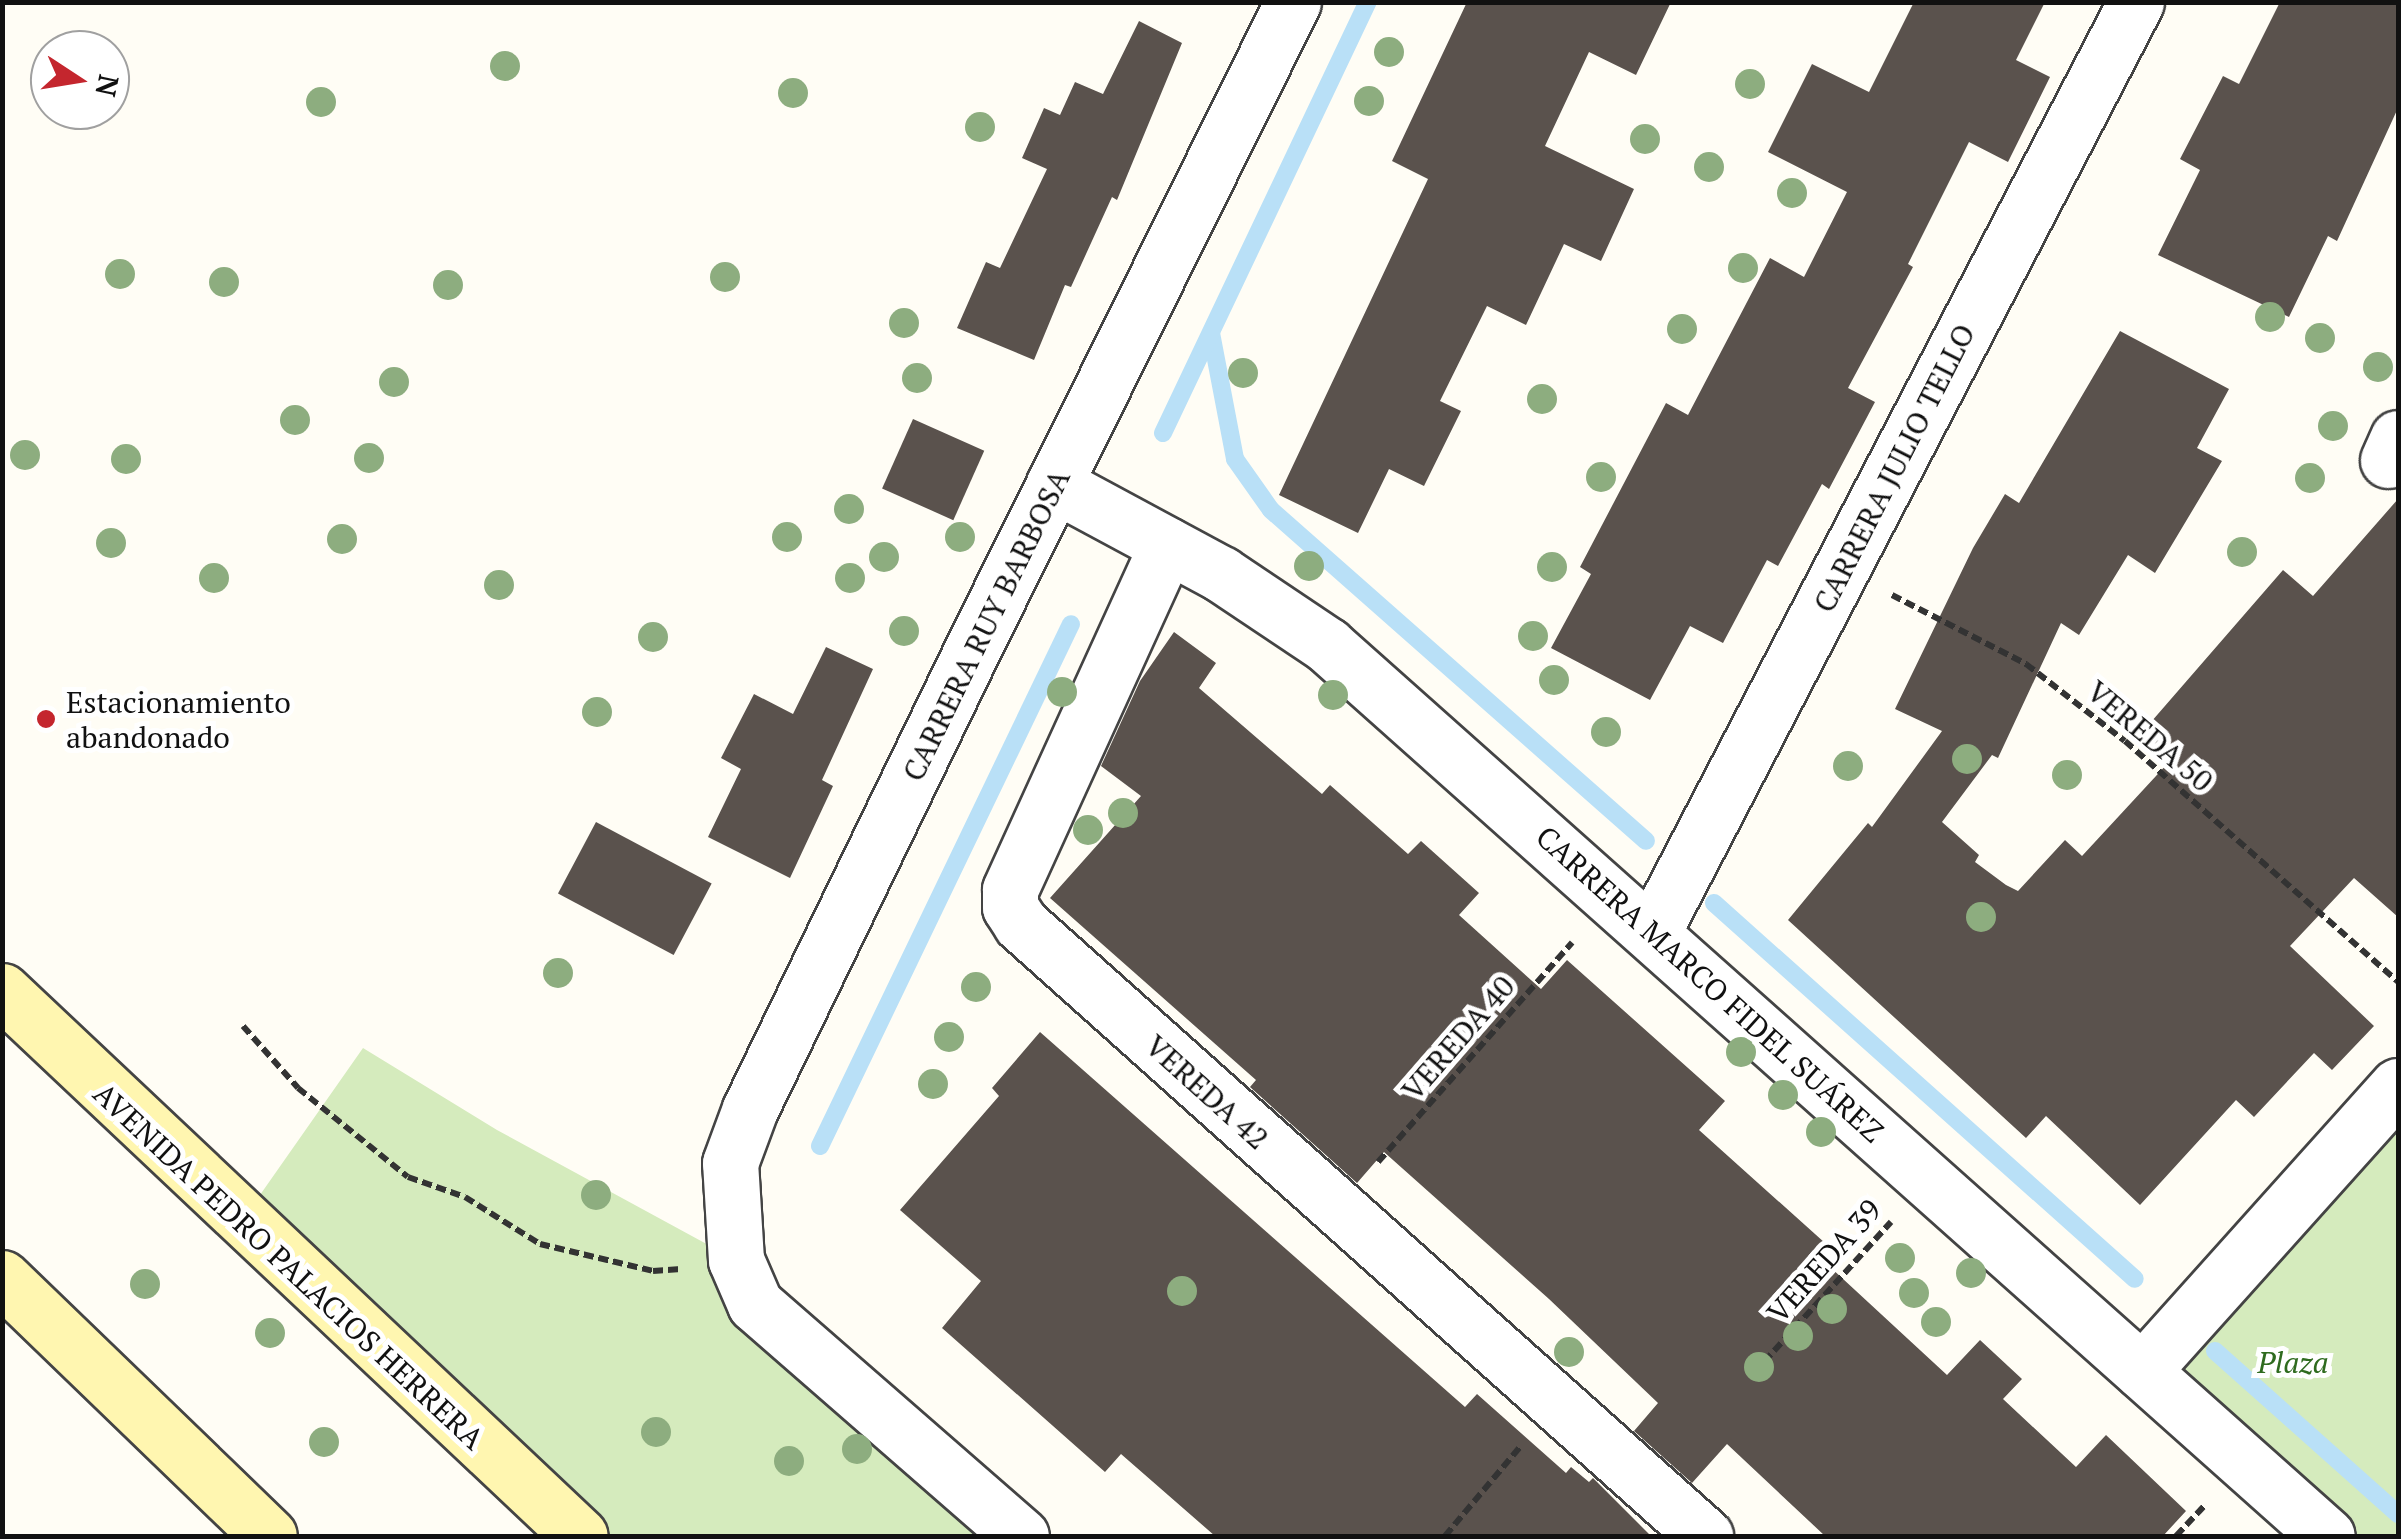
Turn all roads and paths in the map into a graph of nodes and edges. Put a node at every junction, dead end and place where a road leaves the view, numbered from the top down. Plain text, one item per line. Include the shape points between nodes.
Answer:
1 (1293, 2) edge
2 (2136, 2) edge
3 (1054, 484) junction
4 (1168, 545) junction
5 (1841, 570) junction
6 (1612, 897) junction
7 (1652, 934) junction
8 (2398, 982) edge
9 (2, 991) edge
10 (244, 1026) dead end
11 (2398, 1086) edge
12 (1928, 1180) junction
13 (1337, 1208) junction
14 (736, 1260) junction
15 (2, 1278) edge
16 (2142, 1371) junction
17 (1754, 1373) dead end
18 (1556, 1404) junction
19 (269, 1536) edge
20 (580, 1536) edge
21 (1021, 1536) edge
22 (1445, 1536) edge
23 (1705, 1536) edge
24 (2327, 1536) edge

1 - 3 street, CARRERA RUY BARBOSA
2 - 5 street, CARRERA JULIO TELLO
3 - 4 street, CARRERA MARCO FIDEL SUÁREZ
3 - 14 street, CARRERA RUY BARBOSA via 750,1110 730,1164
4 - 6 street, CARRERA MARCO FIDEL SUÁREZ via 1326,645
4 - 13 street, VEREDA 42 via 1010,890 1010,907 1021,924
5 - 7 street, CARRERA JULIO TELLO
5 - 8 path, VEREDA 50 via 2026,664 2125,741
6 - 7 street, CARRERA MARCO FIDEL SUÁREZ
6 - 13 path, VEREDA 40
7 - 12 street, CARRERA MARCO FIDEL SUÁREZ
9 - 20 main road, AVENIDA PEDRO PALACIOS HERRERA
10 - 14 path via 361,1145 408,1177 464,1197 540,1244 654,1271
11 - 16 street
12 - 16 street, CARRERA MARCO FIDEL SUÁREZ
12 - 17 path, VEREDA 39
13 - 18 street, VEREDA 42
14 - 21 street via 755,1304
15 - 19 main road
16 - 24 street, CARRERA MARCO FIDEL SUÁREZ
18 - 22 path
18 - 23 street, VEREDA 42

